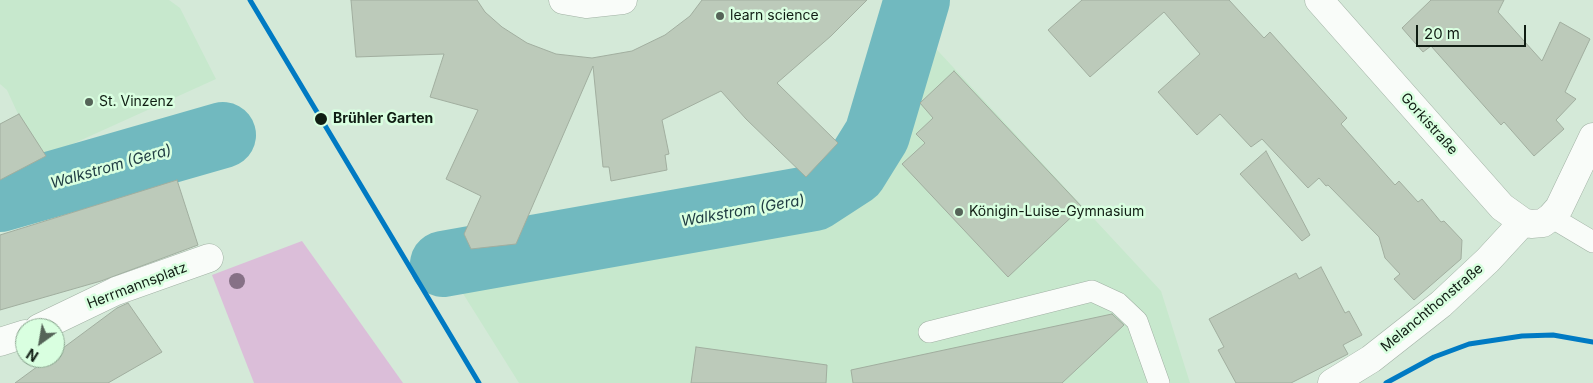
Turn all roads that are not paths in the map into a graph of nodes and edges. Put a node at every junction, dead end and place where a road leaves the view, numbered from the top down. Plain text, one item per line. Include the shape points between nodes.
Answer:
1 (563, 0) edge
2 (623, 0) edge
3 (1319, 0) edge
4 (1593, 137) edge
5 (1551, 217) junction
6 (1523, 222) junction
7 (1593, 242) edge
8 (209, 258) dead end
9 (60, 318) edge
10 (929, 332) dead end
11 (1159, 383) edge
12 (1332, 383) edge

1 - 2 street via 586,4
3 - 6 street, Gorkistraße via 1502,206
4 - 5 street via 1563,200
5 - 6 street via 1543,223
5 - 7 lane
6 - 12 street, Melanchthonstraße via 1441,304 1371,359
8 - 9 street, Herrmannsplatz via 116,291
10 - 11 lane via 1092,291 1118,303 1137,321

